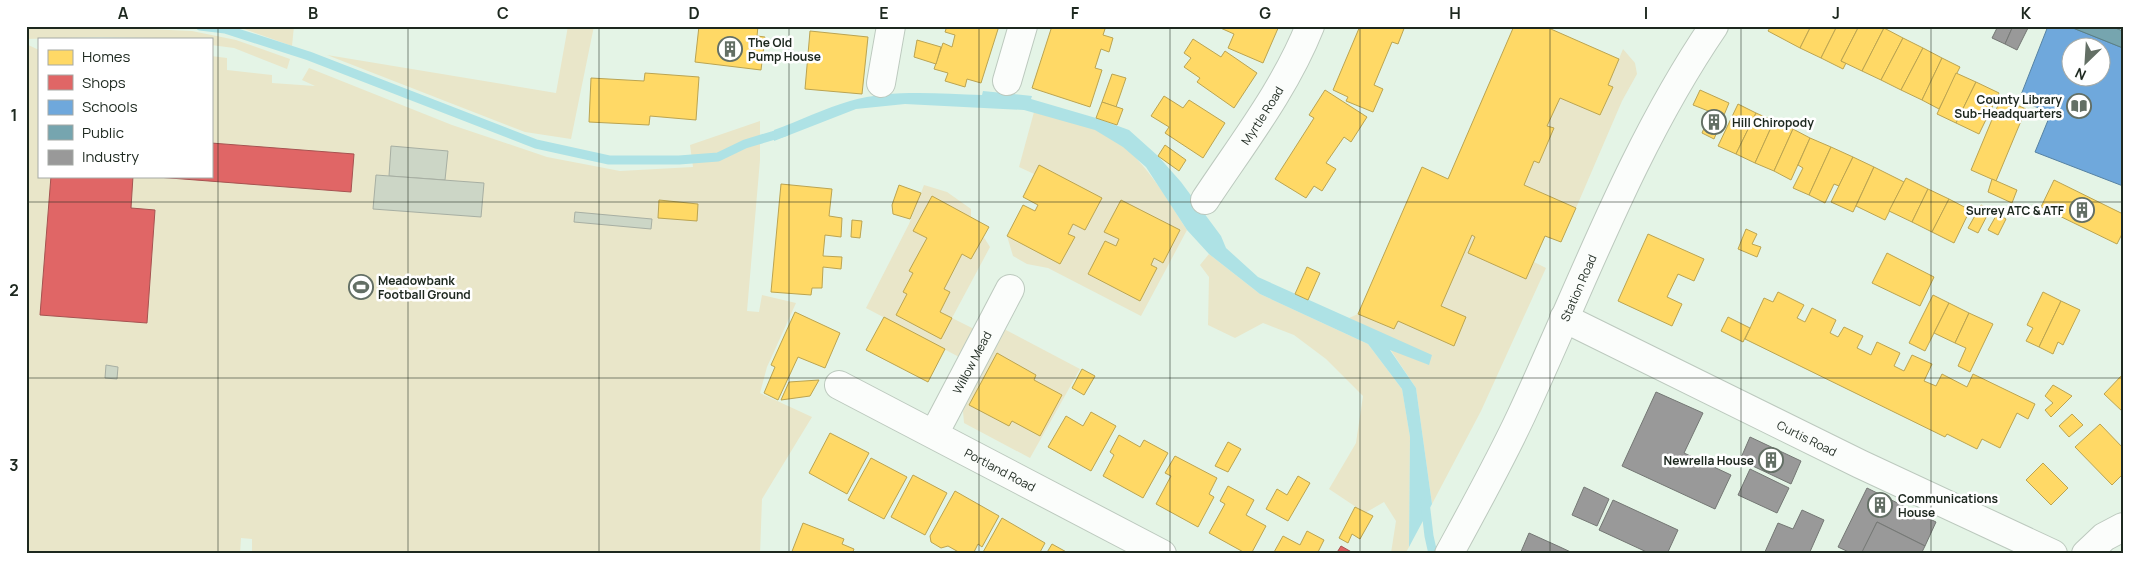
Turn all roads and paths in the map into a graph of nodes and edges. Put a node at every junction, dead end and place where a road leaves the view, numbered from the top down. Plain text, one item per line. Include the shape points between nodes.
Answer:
1 (891, 26) edge
2 (1022, 26) edge
3 (1310, 26) edge
4 (1714, 26) edge
5 (1007, 81) dead end
6 (881, 83) dead end
7 (1205, 200) dead end
8 (1010, 289) dead end
9 (1564, 318) junction
10 (839, 385) dead end
11 (934, 434) junction
12 (2123, 526) edge
13 (1162, 554) edge
14 (1449, 554) edge
15 (2053, 554) edge
16 (2086, 554) edge

1 - 6 street
2 - 5 street
3 - 7 street, Myrtle Road via 1300,52 1272,99
4 - 9 street, Station Road via 1670,94
8 - 11 street, Willow Mead
9 - 14 street, Station Road via 1488,484
9 - 15 street, Curtis Road via 1860,464
10 - 11 street, Portland Road
11 - 13 street, Portland Road
12 - 16 street via 2104,536

